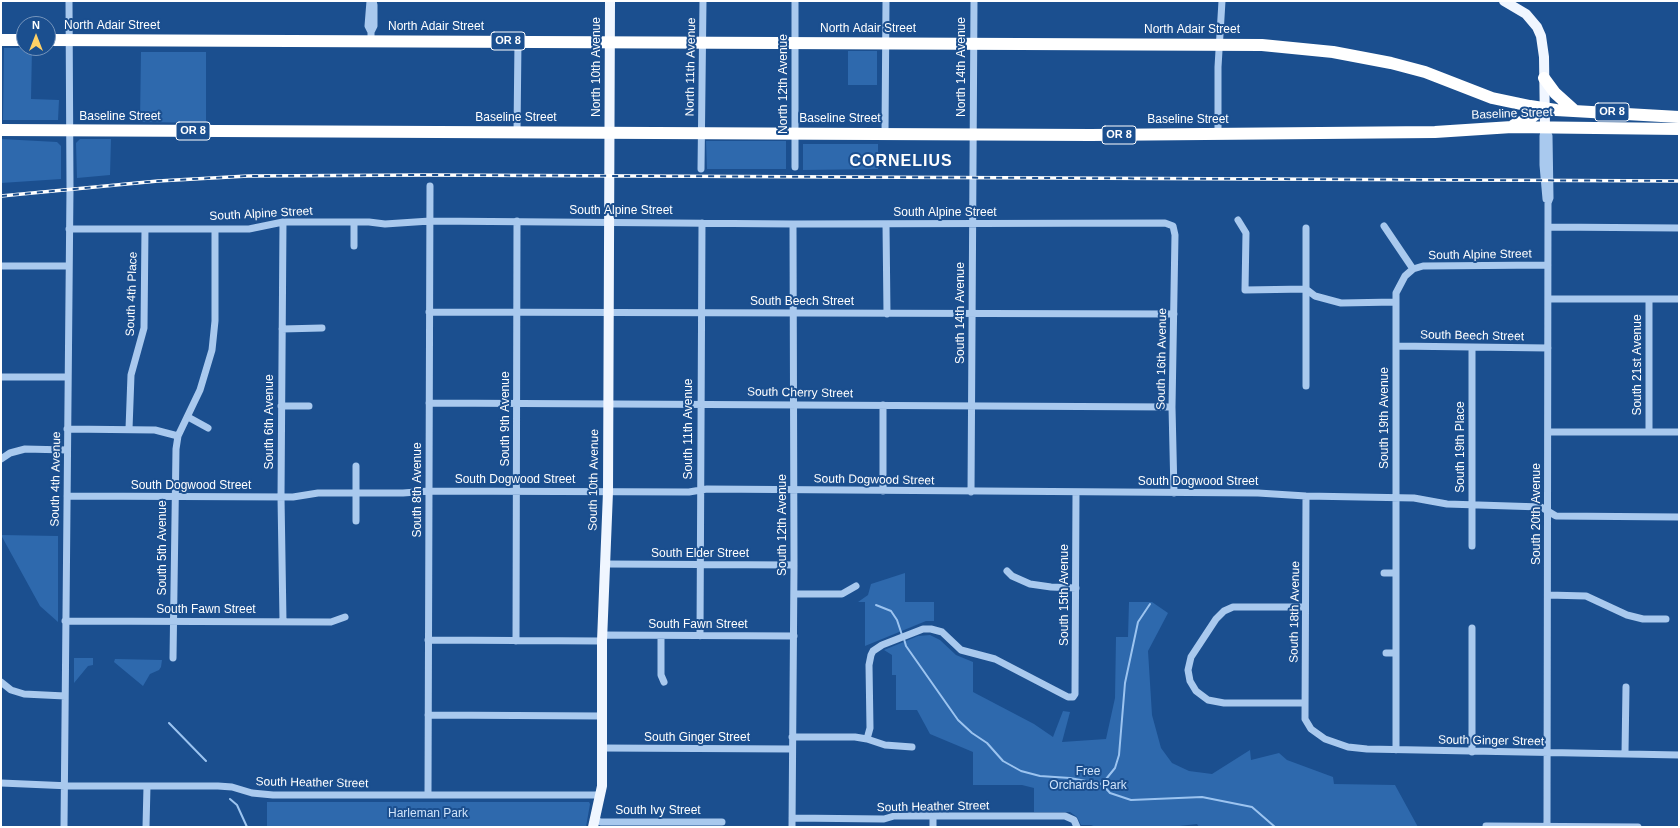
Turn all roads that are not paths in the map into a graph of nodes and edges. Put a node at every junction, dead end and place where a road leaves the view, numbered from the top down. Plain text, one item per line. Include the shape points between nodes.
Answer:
1 (70, 1) edge
2 (371, 1) edge
3 (610, 1) edge
4 (703, 1) edge
5 (796, 1) edge
6 (886, 1) edge
7 (974, 1) edge
8 (1222, 1) edge
9 (1504, 1) edge
10 (371, 36) junction
11 (1, 40) edge
12 (16, 40) edge
13 (56, 40) edge
14 (70, 40) junction
15 (518, 41) junction
16 (610, 41) junction
17 (703, 42) junction
18 (796, 43) junction
19 (886, 43) junction
20 (974, 43) junction
21 (1220, 44) junction
22 (1544, 78) junction
23 (1545, 108) junction
24 (1574, 111) junction
25 (1632, 113) junction
26 (1679, 117) edge
27 (1512, 127) junction
28 (1545, 127) junction
29 (1679, 128) edge
30 (1, 130) edge
31 (70, 131) junction
32 (517, 132) junction
33 (610, 133) junction
34 (701, 133) junction
35 (795, 133) junction
36 (885, 133) junction
37 (973, 134) junction
38 (1218, 134) junction
39 (795, 167) dead end
40 (701, 169) dead end
41 (430, 186) dead end
42 (1238, 220) dead end
43 (430, 221) junction
44 (517, 221) junction
45 (283, 222) junction
46 (354, 222) junction
47 (609, 222) junction
48 (702, 222) junction
49 (794, 224) junction
50 (886, 224) junction
51 (973, 224) junction
52 (1173, 226) joint
53 (1384, 226) dead end
54 (1548, 227) junction
55 (1306, 228) dead end
56 (1679, 228) edge
57 (69, 229) junction
58 (146, 229) junction
59 (215, 229) junction
60 (354, 246) dead end
61 (1548, 265) junction
62 (1, 266) edge
63 (69, 266) junction
64 (1413, 269) junction
65 (1306, 289) junction
66 (1548, 299) junction
67 (1649, 299) junction
68 (1679, 300) edge
69 (1395, 302) junction
70 (429, 312) junction
71 (517, 312) junction
72 (609, 313) junction
73 (701, 313) junction
74 (794, 313) junction
75 (887, 314) junction
76 (972, 314) junction
77 (1174, 314) junction
78 (322, 328) dead end
79 (282, 329) junction
80 (1396, 346) junction
81 (1472, 348) junction
82 (1548, 348) junction
83 (1, 377) edge
84 (68, 377) junction
85 (1306, 386) dead end
86 (429, 403) junction
87 (517, 403) junction
88 (609, 403) junction
89 (700, 403) junction
90 (794, 403) junction
91 (884, 405) junction
92 (972, 405) junction
93 (281, 406) junction
94 (309, 406) dead end
95 (1172, 407) junction
96 (188, 417) junction
97 (208, 428) dead end
98 (67, 429) junction
99 (129, 430) junction
100 (1548, 432) junction
101 (1649, 432) junction
102 (1679, 432) edge
103 (178, 436) junction
104 (67, 450) junction
105 (1, 459) edge
106 (356, 466) dead end
107 (700, 490) junction
108 (794, 490) junction
109 (429, 491) junction
110 (517, 491) junction
111 (883, 491) junction
112 (608, 492) junction
113 (971, 492) junction
114 (1076, 492) junction
115 (355, 493) junction
116 (1174, 493) junction
117 (67, 496) junction
118 (1306, 496) junction
119 (175, 497) junction
120 (281, 497) junction
121 (1396, 497) junction
122 (1472, 505) junction
123 (1549, 511) junction
124 (1679, 517) edge
125 (356, 521) dead end
126 (1472, 546) dead end
127 (605, 564) junction
128 (794, 565) junction
129 (700, 566) junction
130 (1007, 570) dead end
131 (1384, 573) dead end
132 (1396, 573) junction
133 (856, 586) dead end
134 (1076, 588) junction
135 (794, 594) junction
136 (1548, 595) junction
137 (1305, 607) junction
138 (346, 617) dead end
139 (1666, 619) dead end
140 (66, 621) junction
141 (174, 621) junction
142 (283, 621) junction
143 (1472, 628) dead end
144 (661, 636) junction
145 (700, 636) junction
146 (794, 636) junction
147 (602, 638) junction
148 (428, 640) junction
149 (516, 641) junction
150 (1386, 652) dead end
151 (1396, 653) junction
152 (173, 658) dead end
153 (1, 682) edge
154 (664, 682) dead end
155 (1626, 687) dead end
156 (65, 696) junction
157 (1304, 703) junction
158 (428, 715) junction
159 (602, 716) junction
160 (1309, 726) joint
161 (792, 737) junction
162 (867, 739) junction
163 (912, 747) dead end
164 (602, 748) junction
165 (792, 749) junction
166 (1396, 750) junction
167 (1472, 752) junction
168 (1549, 752) junction
169 (1625, 754) junction
170 (1679, 754) edge
171 (1, 783) edge
172 (65, 785) junction
173 (147, 786) junction
174 (428, 795) junction
175 (600, 795) junction
176 (933, 816) junction
177 (792, 818) junction
178 (722, 822) dead end
179 (594, 824) edge
180 (1075, 824) edge
181 (1486, 826) edge
182 (1547, 826) edge
183 (64, 827) edge
184 (146, 827) edge
185 (792, 827) edge
186 (933, 827) edge
187 (1638, 827) edge

1 - 14 street, South 4th Avenue
2 - 10 street via 368,26
3 - 16 main road, North 10th Avenue
4 - 17 street, North 11th Avenue
5 - 18 street, North 12th Avenue
6 - 19 street
7 - 20 street, North 14th Avenue
8 - 21 street
9 - 22 main road via 1522,10 1537,27 1544,51
10 - 14 highway, North Adair Street / OR 8
10 - 15 highway, North Adair Street / OR 8
11 - 12 highway
13 - 14 highway, North Adair Street / OR 8
14 - 31 street, South 4th Avenue
15 - 16 highway, North Adair Street / OR 8
15 - 32 street
16 - 17 highway, North Adair Street / OR 8
16 - 33 main road, North 10th Avenue
17 - 18 highway, North Adair Street / OR 8
17 - 34 street, North 11th Avenue
18 - 19 highway, North Adair Street / OR 8
18 - 35 street, North 12th Avenue
19 - 20 highway, North Adair Street / OR 8
19 - 36 street
20 - 21 highway, North Adair Street / OR 8
20 - 37 street, North 14th Avenue
21 - 23 highway, North Adair Street / OR 8 via 1294,47 1369,58 1425,72 1492,98
21 - 38 street
22 - 23 main road
22 - 24 highway via 1554,93
23 - 24 highway, North Adair Street / OR 8
23 - 27 highway
23 - 28 main road
24 - 25 highway, North Adair Street / OR 8
25 - 26 highway, North Adair Street / OR 8
25 - 28 highway via 1618,116 1557,117
27 - 28 highway, Baseline Street / OR 8
27 - 38 highway, Baseline Street / OR 8 via 1435,132
28 - 29 highway, Baseline Street / OR 8
28 - 54 street, South 20th Avenue via 1549,136
30 - 31 highway, Baseline Street / OR 8
31 - 32 highway, Baseline Street / OR 8
31 - 57 street, South 4th Avenue
32 - 33 highway, Baseline Street / OR 8
33 - 34 highway, Baseline Street / OR 8
33 - 47 main road, South 10th Avenue
34 - 35 highway, Baseline Street / OR 8
34 - 40 street
35 - 36 highway, Baseline Street / OR 8
35 - 39 street, North 12th Avenue
36 - 37 highway, Baseline Street / OR 8
37 - 38 highway, Baseline Street / OR 8
37 - 51 street, South 14th Avenue
41 - 43 street, South 8th Avenue
42 - 65 street via 1246,233 1245,290
43 - 44 street, South Alpine Street
43 - 46 street, South Alpine Street via 385,224
43 - 70 street, South 8th Avenue
44 - 47 street, South Alpine Street
44 - 71 street, South 9th Avenue
45 - 46 street, South Alpine Street
45 - 59 street, South Alpine Street via 255,228
45 - 79 street, South 6th Avenue
46 - 60 street
47 - 48 street, South Alpine Street
47 - 72 main road, South 10th Avenue
48 - 49 street, South Alpine Street
48 - 73 street, South 11th Avenue
49 - 50 street, South Alpine Street
49 - 74 street, South 12th Avenue
50 - 51 street, South Alpine Street
50 - 75 street
51 - 52 street, South Alpine Street
51 - 76 street, South 14th Avenue
52 - 77 street, South 16th Avenue
53 - 64 street
54 - 56 street
54 - 61 street, South 20th Avenue
55 - 65 street
57 - 58 street, South Alpine Street
57 - 63 street, South 4th Avenue
58 - 59 street, South Alpine Street
58 - 99 street, South 4th Place via 144,328 131,376
59 - 96 street, South 5th Avenue via 215,321 212,350 200,390
61 - 64 street, South Alpine Street via 1434,265
61 - 66 street, South 20th Avenue
62 - 63 street
63 - 84 street, South 4th Avenue
64 - 69 street, South 19th Avenue via 1399,286
65 - 69 street via 1315,296 1341,303
65 - 85 street
66 - 67 street
66 - 82 street, South 20th Avenue
67 - 68 street
67 - 101 street, South 21st Avenue
69 - 80 street, South 19th Avenue
70 - 71 street, South Beech Street
70 - 86 street, South 8th Avenue
71 - 72 street, South Beech Street
71 - 87 street, South 9th Avenue
72 - 73 street, South Beech Street
72 - 88 main road, South 10th Avenue
73 - 74 street, South Beech Street
73 - 89 street, South 11th Avenue
74 - 75 street, South Beech Street
74 - 90 street, South 12th Avenue
75 - 76 street, South Beech Street
76 - 77 street, South Beech Street
76 - 92 street, South 14th Avenue
77 - 95 street, South 16th Avenue
78 - 79 street
79 - 93 street, South 6th Avenue
80 - 81 street, South Beech Street
80 - 121 street, South 19th Avenue
81 - 82 street, South Beech Street
81 - 122 street, South 19th Place
82 - 100 street, South 20th Avenue
83 - 84 street
84 - 98 street, South 4th Avenue
86 - 87 street, South Cherry Street
86 - 109 street, South 8th Avenue
87 - 88 street, South Cherry Street
87 - 110 street, South 9th Avenue
88 - 89 street, South Cherry Street
88 - 112 main road, South 10th Avenue
89 - 90 street, South Cherry Street
89 - 107 street, South 11th Avenue
90 - 91 street, South Cherry Street
90 - 108 street, South 12th Avenue
91 - 92 street, South Cherry Street
91 - 111 street
92 - 95 street, South Cherry Street
92 - 113 street, South 14th Avenue
93 - 94 street
93 - 120 street, South 6th Avenue
95 - 116 street, South 16th Avenue
96 - 97 street
96 - 103 street, South 5th Avenue
98 - 99 street
98 - 104 street, South 4th Avenue
99 - 103 street via 155,430
100 - 101 street
100 - 123 street, South 20th Avenue
101 - 102 street
103 - 119 street, South 5th Avenue
104 - 105 street via 26,449 10,453
104 - 117 street, South 4th Avenue
106 - 115 street
107 - 108 street, South Dogwood Street
107 - 112 street, South Dogwood Street
107 - 129 street, South 11th Avenue
108 - 111 street, South Dogwood Street
108 - 128 street, South 12th Avenue
109 - 110 street, South Dogwood Street
109 - 115 street, South Dogwood Street
109 - 148 street, South 8th Avenue
110 - 112 street, South Dogwood Street
110 - 149 street, South 9th Avenue
111 - 113 street, South Dogwood Street
112 - 127 main road, South 10th Avenue
113 - 114 street, South Dogwood Street
114 - 116 street, South Dogwood Street
114 - 134 street, South 15th Avenue
115 - 120 street, South Dogwood Street
115 - 125 street
116 - 118 street, South Dogwood Street
117 - 119 street, South Dogwood Street
117 - 140 street, South 4th Avenue
118 - 121 street, South Dogwood Street
118 - 137 street, South 18th Avenue
119 - 120 street, South Dogwood Street
119 - 141 street, South 5th Avenue
120 - 142 street, South 6th Avenue
121 - 122 street, South Dogwood Street
121 - 132 street, South 19th Avenue
122 - 123 street, South Dogwood Street via 1541,507
122 - 126 street, South 19th Place
123 - 124 street, South Dogwood Street via 1556,516
123 - 136 street, South 20th Avenue
127 - 129 street, South Elder Street
127 - 147 main road, South 10th Avenue
128 - 129 street, South Elder Street
128 - 135 street, South 12th Avenue
129 - 145 street, South 11th Avenue
130 - 134 street via 1012,576 1030,584
131 - 132 street
132 - 151 street, South 19th Avenue
133 - 135 street via 842,594
134 - 162 street, South 15th Avenue via 1076,688 1073,697 1062,695 995,659 961,650 937,631 923,629 893,640 877,648 871,655 870,728
135 - 146 street, South 12th Avenue
136 - 139 street via 1586,596 1627,615 1643,619
136 - 168 street, South 20th Avenue
137 - 157 street, South 18th Avenue
137 - 157 street via 1233,607 1224,611 1191,657 1188,670 1190,681 1196,691 1208,700 1224,703
138 - 142 street, South Fawn Street via 331,622
140 - 141 street, South Fawn Street
140 - 156 street, South 4th Avenue
141 - 142 street, South Fawn Street
141 - 152 street, South 5th Avenue
143 - 167 street
144 - 145 street, South Fawn Street
144 - 147 street, South Fawn Street
144 - 154 street via 661,675
145 - 146 street, South Fawn Street
146 - 161 street, South 12th Avenue
147 - 149 street, South Fawn Street
147 - 159 main road, South 10th Avenue
148 - 149 street, South Fawn Street
148 - 158 street, South 8th Avenue
150 - 151 street
151 - 166 street, South 19th Avenue
153 - 156 street via 11,690 24,694
155 - 169 street
156 - 172 street, South 4th Avenue
157 - 160 street, South 18th Avenue via 1305,719
158 - 159 street
158 - 174 street, South 8th Avenue
159 - 164 main road, South 10th Avenue
160 - 166 street, South Ginger Street via 1325,739 1348,747
161 - 162 street via 855,736
161 - 165 street, South 12th Avenue
162 - 163 street via 885,745
164 - 165 street, South Ginger Street
164 - 175 main road, South 10th Avenue
165 - 177 street, South 12th Avenue
166 - 167 street, South Ginger Street
167 - 168 street, South Ginger Street
168 - 169 street, South Ginger Street
168 - 182 street, South 20th Avenue
169 - 170 street, South Ginger Street
171 - 172 street, South Heather Street
172 - 173 street, South Heather Street
172 - 183 street, South 4th Avenue
173 - 174 street, South Heather Street via 218,786 273,795
173 - 184 street
174 - 175 street, South Heather Street
175 - 179 main road, South 10th Avenue
176 - 177 street, South Heather Street via 894,816 884,819
176 - 180 street, South Heather Street via 1065,816
176 - 186 street
177 - 185 street, South 12th Avenue
178 - 179 street, South Ivy Street
181 - 182 street
182 - 187 street

